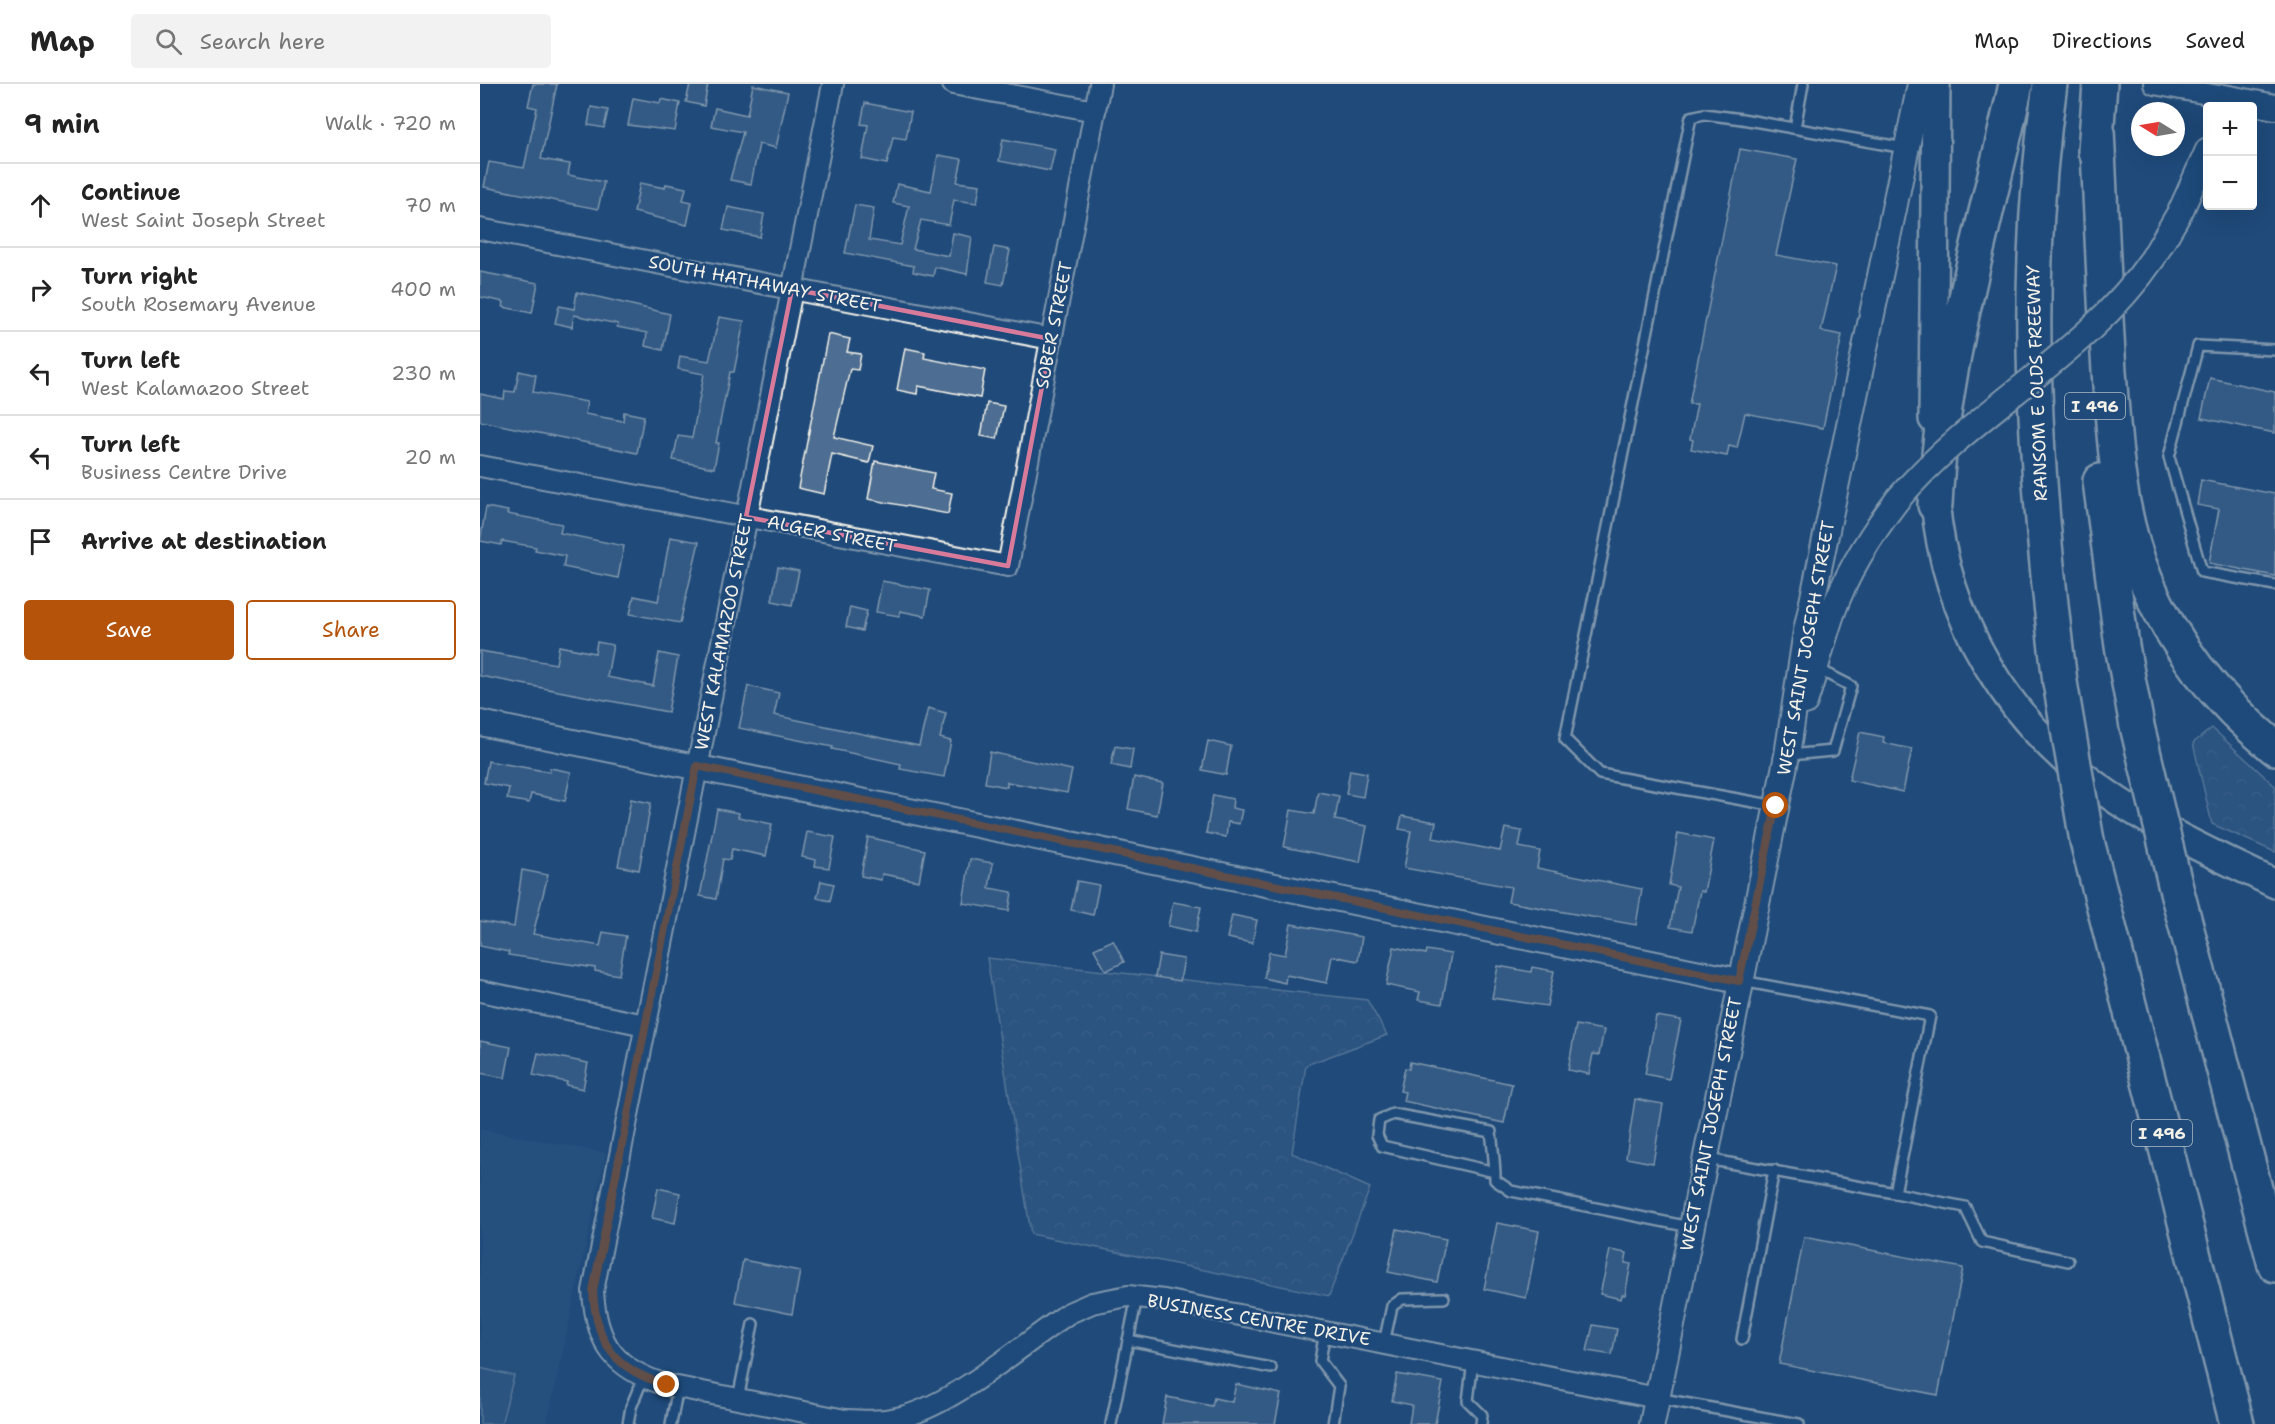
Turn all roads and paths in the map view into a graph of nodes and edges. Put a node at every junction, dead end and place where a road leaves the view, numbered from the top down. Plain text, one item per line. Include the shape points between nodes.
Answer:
1 (833, 84) edge
2 (953, 84) edge
3 (1100, 84) edge
4 (1803, 84) edge
5 (1920, 84) edge
6 (1936, 84) edge
7 (2016, 84) edge
8 (2050, 84) edge
9 (2100, 84) edge
10 (2158, 85) edge
11 (2224, 96) edge
12 (2275, 107) edge
13 (1095, 111) junction
14 (1795, 128) junction
15 (2097, 130) junction
16 (1907, 148) junction
17 (2205, 156) edge
18 (480, 228) edge
19 (792, 289) junction
20 (1051, 339) junction
21 (2275, 350) edge
22 (480, 465) edge
23 (1935, 505) junction
24 (746, 518) junction
25 (1008, 566) joint
26 (2275, 585) edge
27 (1816, 668) junction
28 (480, 723) edge
29 (2275, 748) edge
30 (1786, 755) junction
31 (697, 766) junction
32 (1776, 806) junction
33 (2275, 884) edge
34 (1739, 981) junction
35 (480, 991) edge
36 (645, 1025) junction
37 (1704, 1158) junction
38 (1774, 1170) junction
39 (1495, 1172) junction
40 (1895, 1193) junction
41 (1690, 1227) junction
42 (2068, 1262) dead end
43 (2275, 1265) edge
44 (1137, 1297) junction
45 (1444, 1298) dead end
46 (753, 1324) dead end
47 (1324, 1331) junction
48 (1128, 1340) junction
49 (1742, 1340) dead end
50 (1384, 1342) junction
51 (612, 1355) joint
52 (1473, 1360) junction
53 (1271, 1368) dead end
54 (643, 1378) junction
55 (678, 1387) junction
56 (1658, 1398) junction
57 (738, 1399) junction
58 (628, 1424) edge
59 (671, 1424) edge
60 (1111, 1424) edge
61 (1333, 1424) edge
62 (1481, 1424) edge
63 (1652, 1424) edge
64 (1799, 1424) edge
65 (2237, 1424) edge

1 - 19 street, WEST KALAMAZOO STREET
2 - 13 street
3 - 13 street, SOBER STREET
4 - 14 lane
5 - 16 street, WEST SAINT JOSEPH STREET
6 - 23 main road
7 - 23 highway via 1948,380
8 - 65 highway, RANSOM E OLDS FREEWAY / I 496, bridge via 2034,236 2032,336 2039,499 2060,681 2087,841
9 - 15 highway, I 496
10 - 11 street
11 - 12 street
13 - 20 street, SOBER STREET
14 - 16 lane
14 - 32 lane via 1704,114 1691,117 1565,738 1600,774
15 - 29 highway via 2112,415 2119,478 2134,547 2154,598 2192,661 2238,716
15 - 43 highway, I 496, bridge via 2090,306 2099,467 2113,586 2137,726
16 - 30 street, WEST SAINT JOSEPH STREET via 1806,631
17 - 27 street, bridge via 2181,210 2153,258 2114,307 1955,441 1898,499 1872,534 1852,571 1833,612
18 - 19 street, SOUTH HATHAWAY STREET
19 - 20 street, SOUTH HATHAWAY STREET
19 - 24 street, WEST KALAMAZOO STREET
20 - 25 street, SOBER STREET
21 - 26 lane via 2198,346 2169,457 2202,572
22 - 24 street, ALGER STREET
23 - 33 main road via 1949,576 1973,641 2001,690 2038,736 2118,801 2199,848
24 - 25 street, ALGER STREET
24 - 31 street, WEST KALAMAZOO STREET
27 - 30 street
27 - 30 lane via 1851,686 1833,751
28 - 31 street
30 - 32 street, WEST SAINT JOSEPH STREET
31 - 34 street
31 - 36 street, WEST KALAMAZOO STREET
32 - 34 street, WEST SAINT JOSEPH STREET
34 - 37 street, WEST SAINT JOSEPH STREET
34 - 40 lane via 1930,1016
35 - 36 street
36 - 51 street, WEST KALAMAZOO STREET via 593,1291 601,1336
37 - 38 lane
37 - 41 street, WEST SAINT JOSEPH STREET
38 - 40 lane
38 - 49 lane
39 - 39 lane via 1491,1132 1393,1114 1379,1120 1377,1135 1382,1146
39 - 41 lane via 1496,1180 1511,1191
40 - 42 lane via 1965,1207 1982,1242
41 - 56 street, WEST SAINT JOSEPH STREET
44 - 47 street, BUSINESS CENTRE DRIVE
44 - 48 lane
44 - 57 street, BUSINESS CENTRE DRIVE via 1092,1303 1070,1313 935,1405 905,1416 874,1422 845,1420
45 - 50 lane via 1402,1299 1392,1306
46 - 57 lane
47 - 50 street, BUSINESS CENTRE DRIVE
47 - 61 lane via 1320,1361 1339,1386
48 - 53 lane
48 - 60 lane
50 - 52 street, BUSINESS CENTRE DRIVE
51 - 54 street, BUSINESS CENTRE DRIVE
52 - 56 street, BUSINESS CENTRE DRIVE
52 - 62 lane via 1468,1401 1482,1415
54 - 55 street, BUSINESS CENTRE DRIVE
54 - 58 lane
55 - 57 street, BUSINESS CENTRE DRIVE
55 - 59 lane
56 - 63 street, WEST SAINT JOSEPH STREET
56 - 64 lane

